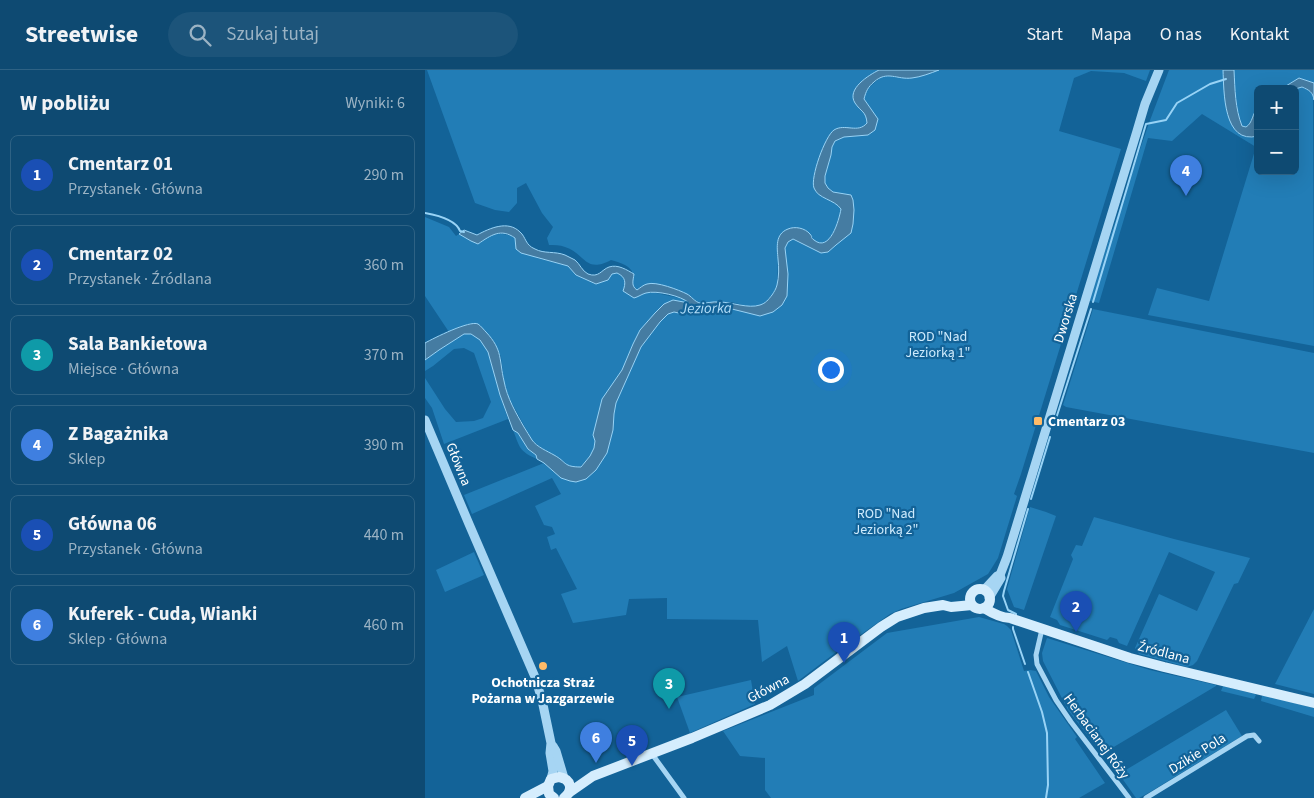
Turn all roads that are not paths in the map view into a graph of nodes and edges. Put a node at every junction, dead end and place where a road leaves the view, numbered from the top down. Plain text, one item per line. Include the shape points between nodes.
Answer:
1 (1159, 70) edge
2 (425, 420) edge
3 (971, 600) junction
4 (987, 600) junction
5 (1042, 629) junction
6 (1314, 703) edge
7 (1259, 741) dead end
8 (551, 744) junction
9 (651, 754) junction
10 (593, 776) junction
11 (565, 778) junction
12 (549, 783) junction
13 (568, 796) edge
14 (525, 798) edge
15 (552, 798) edge
16 (684, 798) edge
17 (1129, 798) edge
18 (1146, 798) edge

1 - 4 street, Dworska via 1145,104 1001,578
2 - 8 street, Główna via 535,676
3 - 4 main road, Źródlana via 976,608
3 - 4 main road via 976,590
3 - 9 main road, Główna via 897,617 805,684 770,705
4 - 5 main road, Źródlana via 995,614
5 - 6 main road, Źródlana via 1164,668
5 - 17 street, Herbacianej Róży via 1037,664 1071,722
7 - 18 street, Dzikie Pola via 1254,735 1247,736
8 - 11 street, Główna
8 - 12 street, Główna via 553,772
9 - 10 main road, Główna
9 - 16 street
10 - 11 main road, Główna
10 - 13 main road, Główna
11 - 12 main road via 556,777
11 - 13 main road via 570,785
12 - 14 main road
12 - 15 main road

